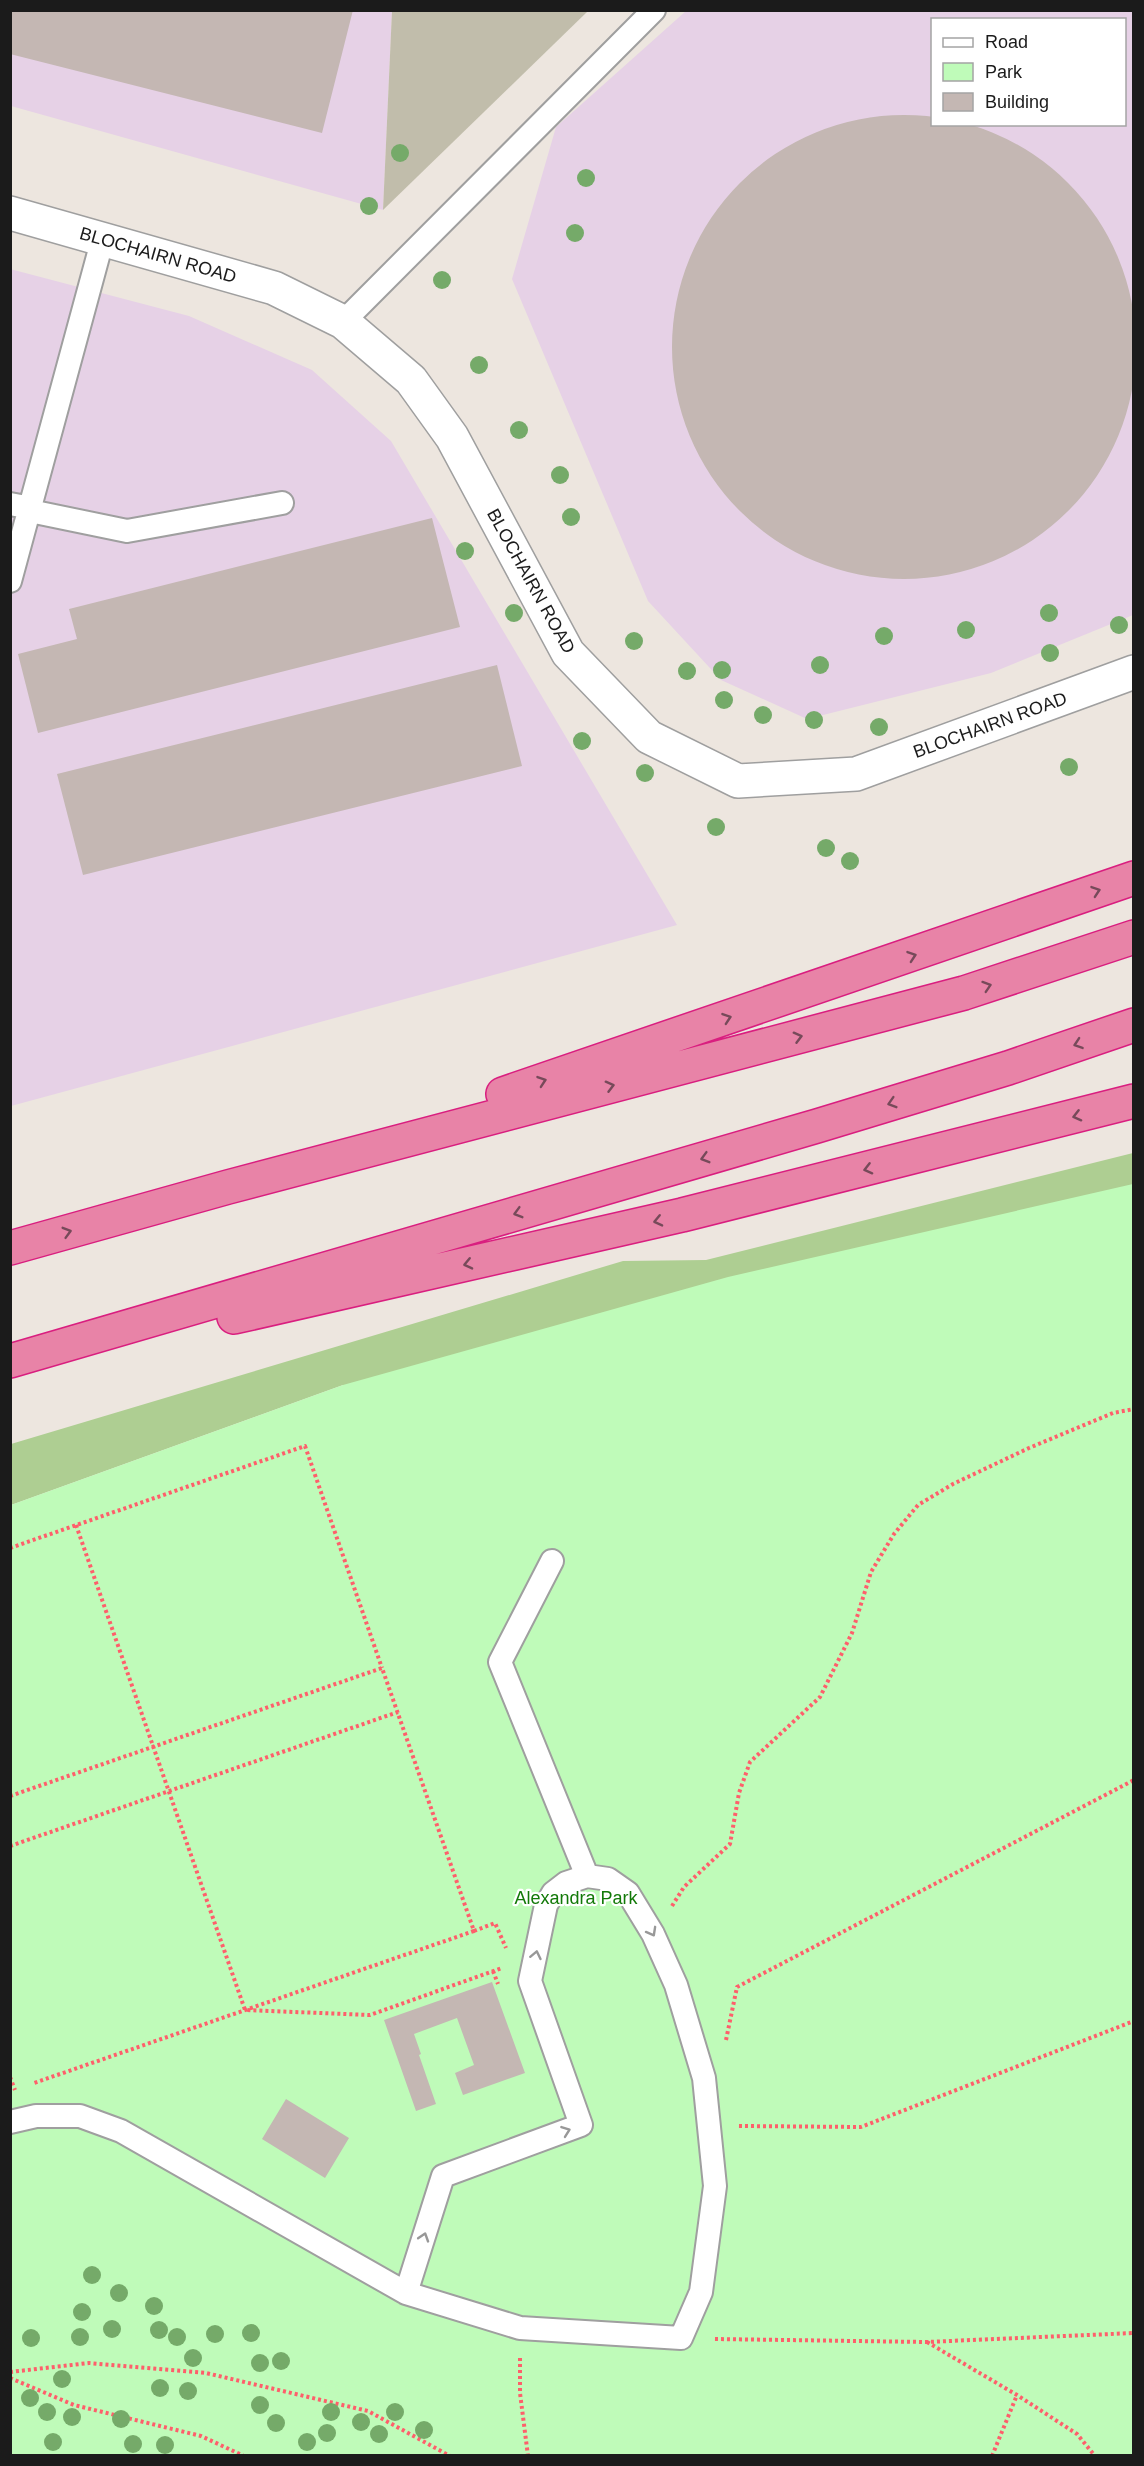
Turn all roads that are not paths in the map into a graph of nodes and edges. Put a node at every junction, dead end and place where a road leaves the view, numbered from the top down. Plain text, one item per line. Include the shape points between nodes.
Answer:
1 (654, 10) edge
2 (10, 213) edge
3 (104, 238) junction
4 (343, 322) junction
5 (282, 503) dead end
6 (24, 508) edge
7 (10, 581) edge
8 (1134, 672) edge
9 (1134, 878) edge
10 (1134, 937) edge
11 (1134, 1025) edge
12 (1134, 1101) edge
13 (228, 1187) junction
14 (10, 1248) edge
15 (10, 1361) edge
16 (10, 1368) edge
17 (552, 1561) dead end
18 (587, 1876) junction
19 (10, 2122) edge
20 (406, 2293) junction

1 - 4 lane
2 - 3 street, BLOCHAIRN ROAD
3 - 4 street, BLOCHAIRN ROAD via 274,288
3 - 6 lane
4 - 8 street, BLOCHAIRN ROAD via 411,380 452,437 568,653 649,737 738,781 856,774
5 - 6 lane via 127,531
6 - 7 lane
13 -> 9 highway
13 -> 10 highway via 964,993
11 -> 15 highway via 817,1126
12 -> 16 highway via 693,1212
14 -> 13 highway
17 - 18 lane via 500,1662
20 -> 18 lane via 443,2176 581,2125 530,1981 546,1905 566,1882
18 -> 20 lane via 608,1880 628,1893 653,1934 676,1985 704,2078 715,2186 701,2292 681,2338 520,2328
19 - 20 lane via 36,2116 80,2116 121,2131

